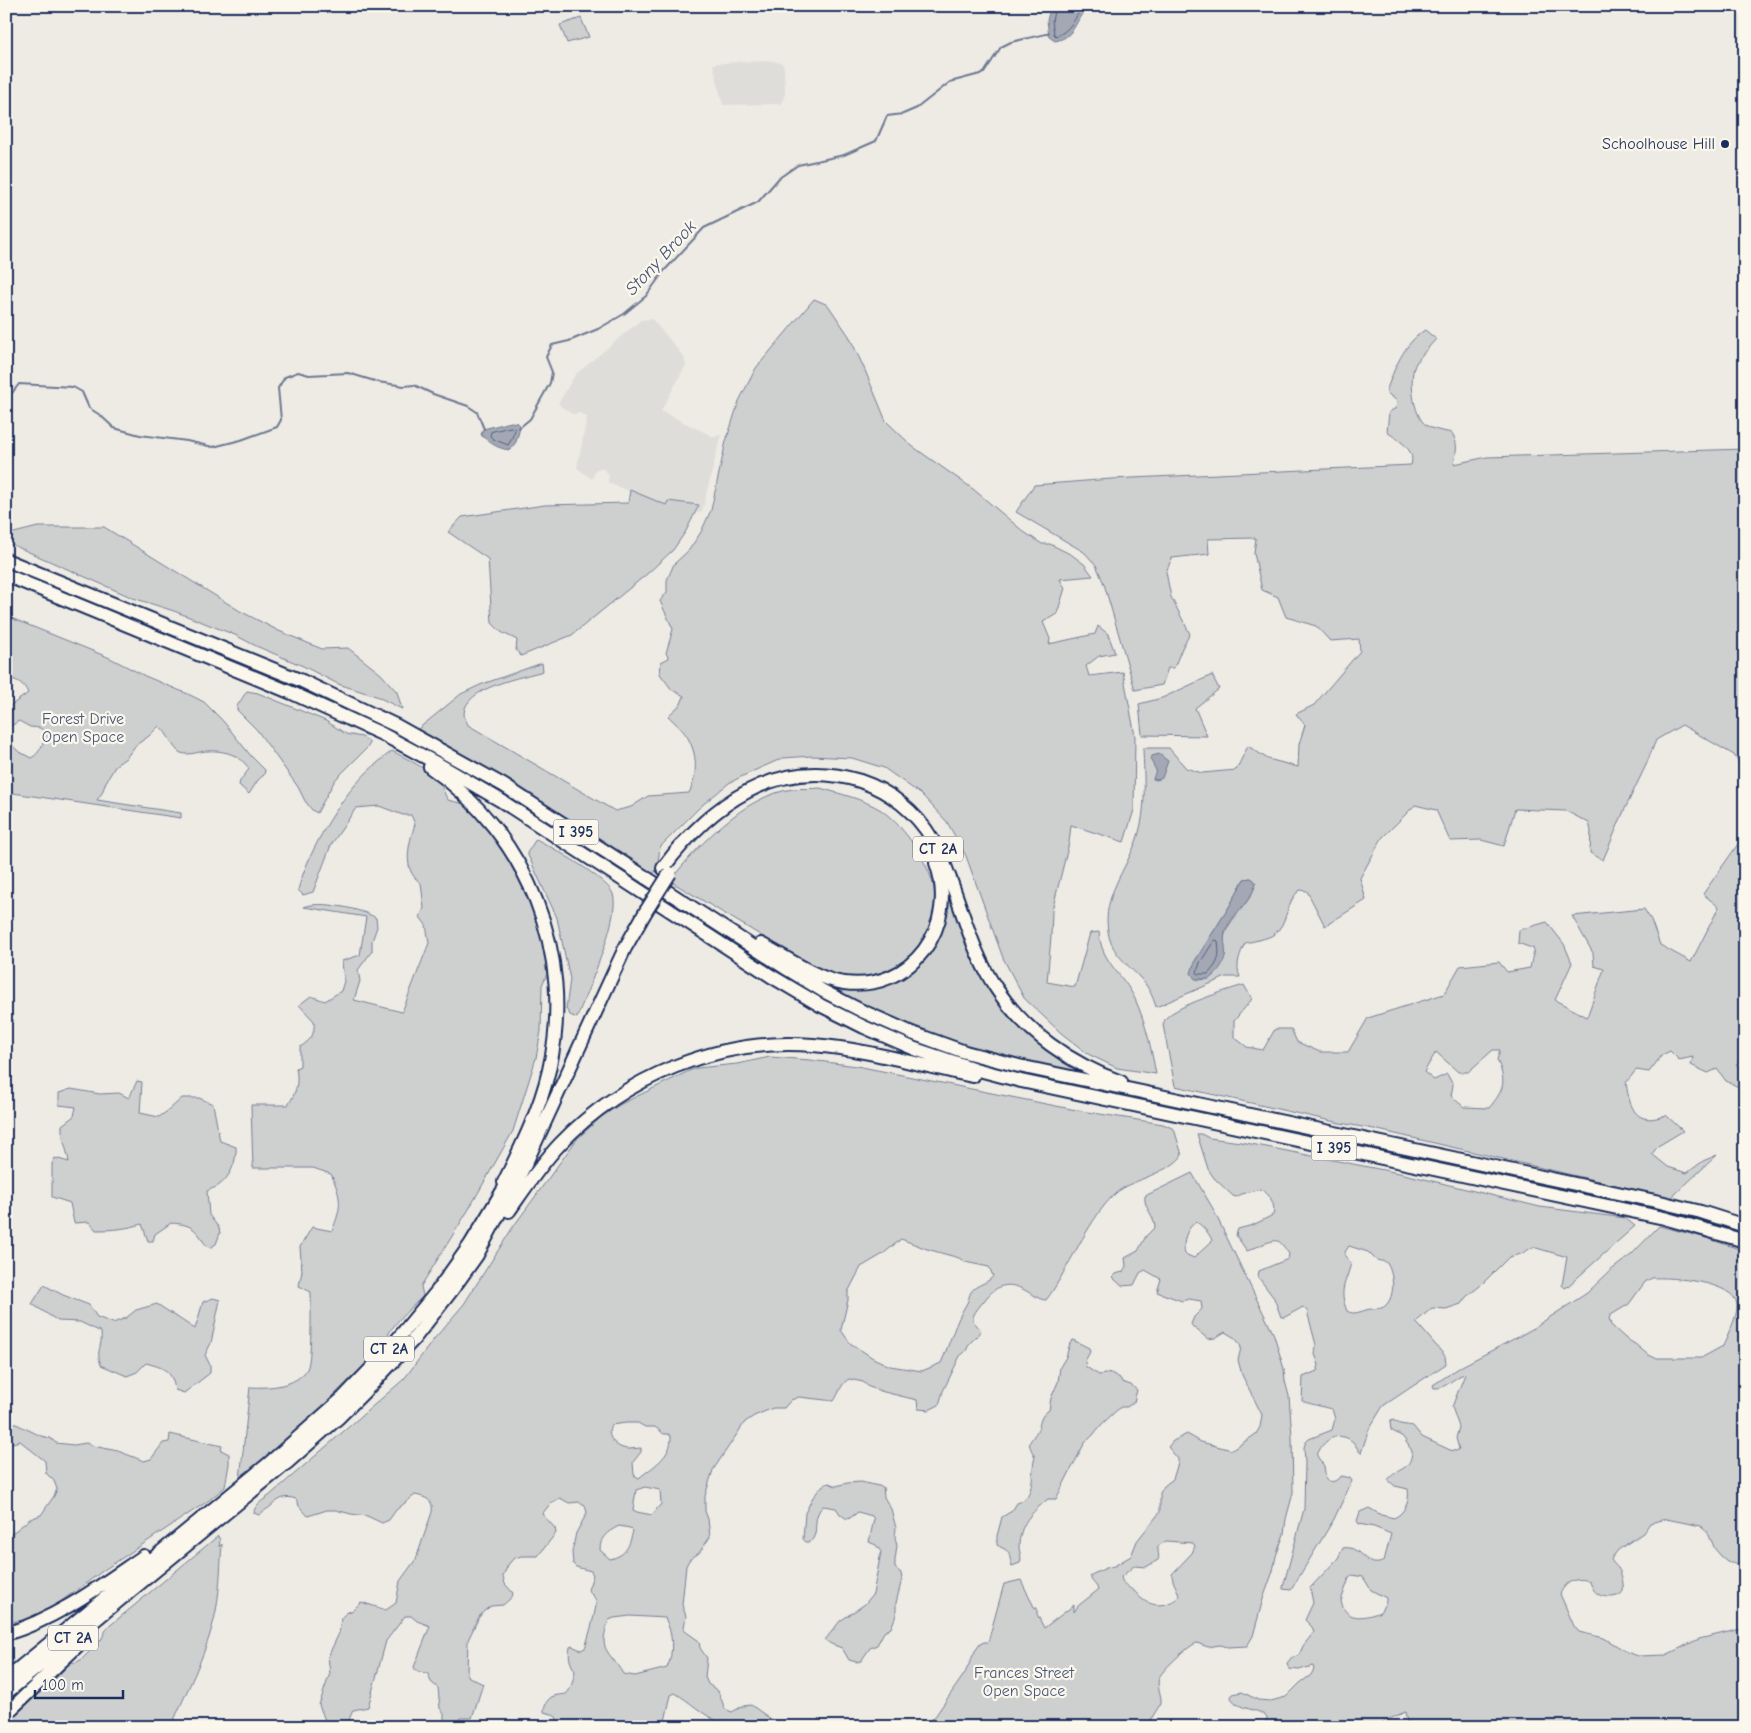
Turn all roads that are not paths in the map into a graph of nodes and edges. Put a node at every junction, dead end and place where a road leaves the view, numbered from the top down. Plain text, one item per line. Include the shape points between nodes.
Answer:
1 (6, 560) edge
2 (6, 575) edge
3 (408, 747) junction
4 (667, 871) junction
5 (642, 908) junction
6 (717, 924) junction
7 (1022, 1081) junction
8 (1146, 1093) junction
9 (502, 1191) junction
10 (1745, 1226) edge
11 (1745, 1241) edge
12 (477, 1255) junction
13 (173, 1542) junction
14 (140, 1584) junction
15 (6, 1634) edge
16 (6, 1679) edge
17 (6, 1693) edge
18 (6, 1714) edge

1 - 6 highway, I 395 via 302,681 404,730 503,785
2 - 3 highway, I 395 via 300,696
3 - 7 highway, I 395 via 500,800 820,1005 868,1030 923,1052
3 - 9 highway via 414,756 466,797 506,842 532,889 549,942 556,1000 550,1065 534,1118
4 - 5 highway, CT 2A
4 - 6 highway via 702,835 746,802 777,787 819,781 862,791 897,810 925,842 936,861 941,880 941,914 927,948 904,969 871,983 826,978 733,928
4 - 8 highway, CT 2A via 688,838 706,821 738,797 763,784 793,775 818,774 848,778 879,789 908,809 934,841 980,959 995,987 1014,1011 1040,1037 1065,1054
5 - 9 highway, CT 2A via 622,936
5 - 12 highway via 525,1165
6 - 8 highway, I 395 via 815,986 912,1033 1005,1063
7 - 11 highway, I 395 via 1661,1217
7 - 12 highway, CT 2A via 1008,1084 806,1044 748,1047 689,1061 628,1090 577,1128 542,1164
8 - 10 highway, I 395 via 1674,1205
9 - 13 highway, CT 2A via 454,1269 400,1337 336,1404
12 - 14 highway, CT 2A via 431,1318 379,1377 325,1430
13 - 15 highway via 150,1552 62,1611
13 - 16 highway, CT 2A
14 - 17 highway, CT 2A
14 - 18 highway

